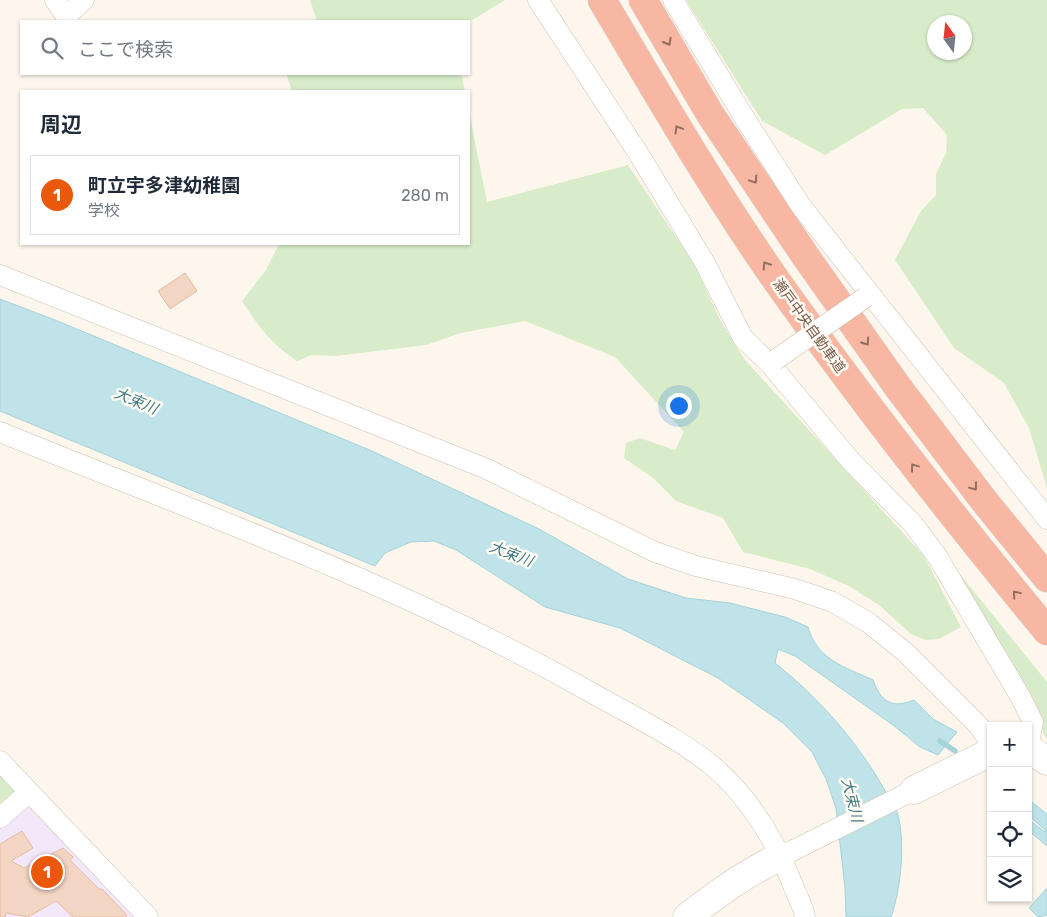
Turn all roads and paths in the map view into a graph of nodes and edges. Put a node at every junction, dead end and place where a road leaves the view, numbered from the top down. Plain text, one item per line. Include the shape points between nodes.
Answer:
1 (55, 0) edge
2 (84, 0) edge
3 (538, 0) edge
4 (602, 0) edge
5 (643, 0) edge
6 (673, 0) edge
7 (0, 275) edge
8 (869, 296) junction
9 (773, 363) junction
10 (0, 432) edge
11 (1047, 520) edge
12 (1047, 578) edge
13 (1047, 631) edge
14 (1032, 727) edge
15 (987, 738) edge
16 (1032, 751) edge
17 (987, 754) edge
18 (0, 761) edge
19 (1047, 761) edge
20 (914, 790) joint
21 (29, 792) junction
22 (0, 818) edge
23 (786, 854) junction
24 (148, 917) edge
25 (687, 917) edge
26 (805, 917) edge

1 - 2 street via 66,16
3 - 9 street via 705,263 743,338
13 -> 4 highway, 瀬戸中央自動車道 via 957,523 773,276 681,134
5 -> 12 highway via 710,114 812,265 897,386
6 - 8 street via 801,206
7 - 15 street via 487,469 656,552 696,566 795,588 833,602 869,623 905,652
8 - 9 street, bridge
8 - 11 street
9 - 14 street via 850,460 913,524 938,556 1020,696 1033,722
10 - 23 street via 333,567 432,610 538,663 675,741 714,767 742,795
16 - 19 street
17 - 20 street
18 - 21 street
20 - 23 street
21 - 22 street
21 - 24 street
23 - 25 street via 732,884
23 - 26 street

